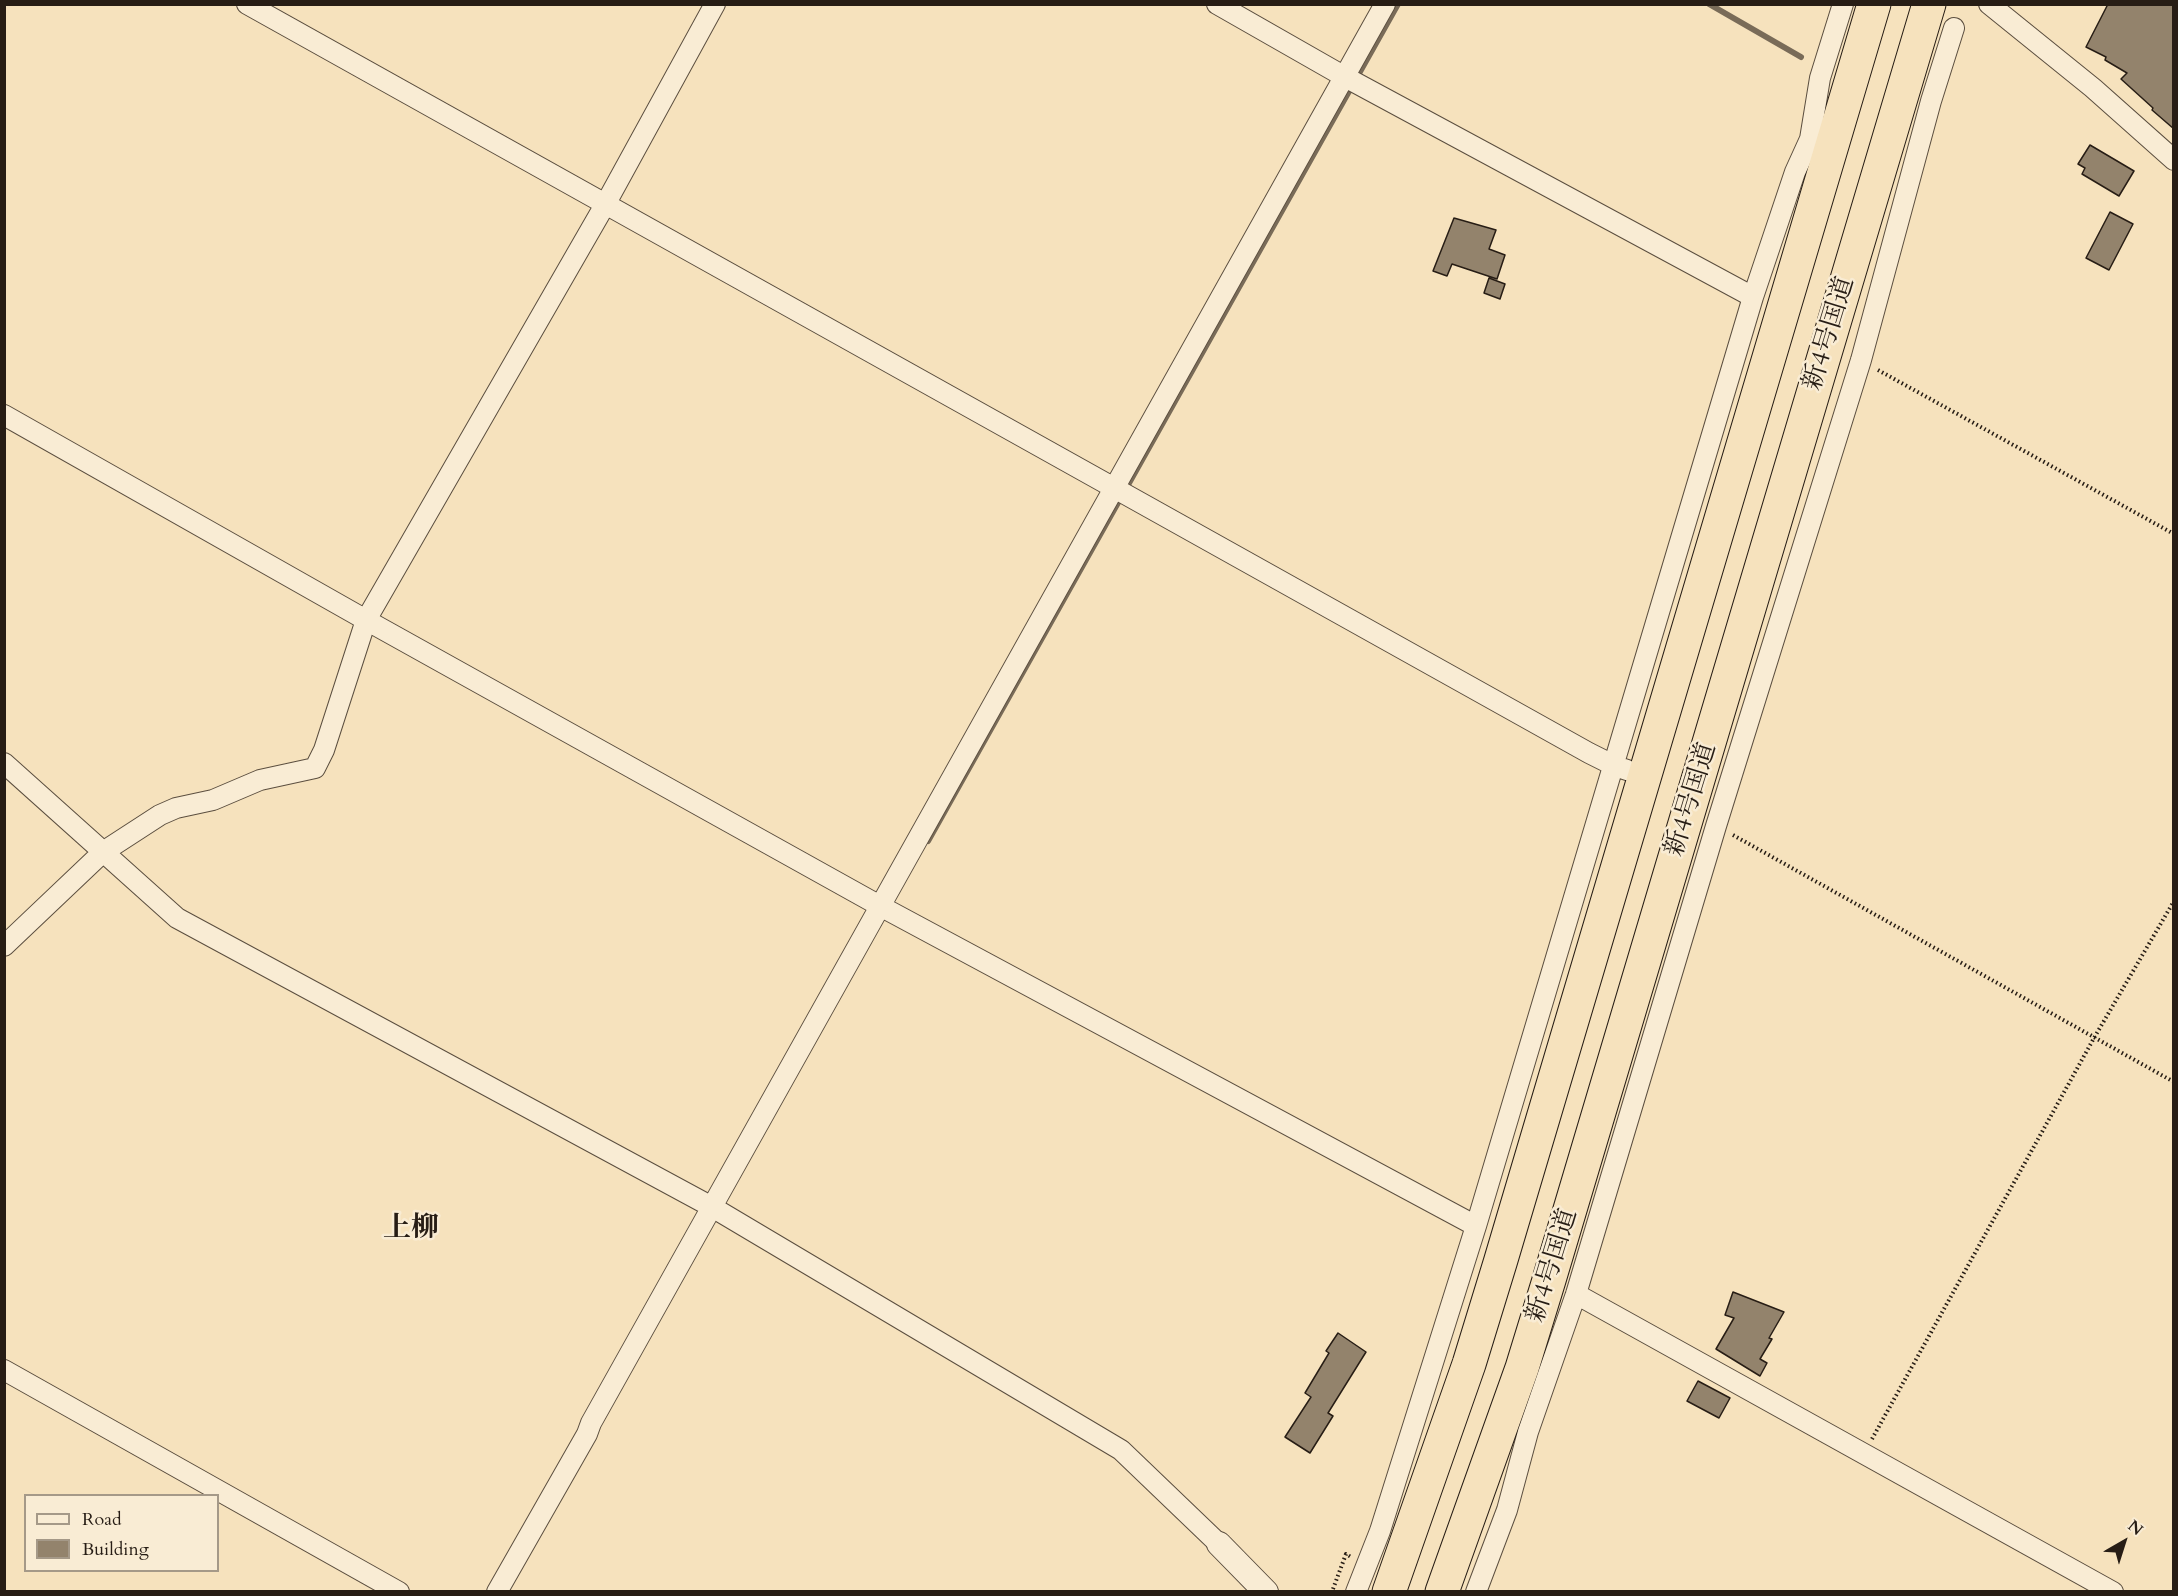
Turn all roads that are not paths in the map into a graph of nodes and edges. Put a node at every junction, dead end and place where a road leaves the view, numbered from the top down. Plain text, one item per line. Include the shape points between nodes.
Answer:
1 (247, 4) edge
2 (715, 4) edge
3 (1217, 4) edge
4 (1386, 4) edge
5 (1843, 4) edge
6 (1874, 4) edge
7 (1929, 4) edge
8 (1989, 4) edge
9 (1953, 28) dead end
10 (1345, 76) junction
11 (1820, 143) junction
12 (1882, 157) junction
13 (2174, 160) edge
14 (1913, 167) junction
15 (606, 203) junction
16 (1753, 297) junction
17 (4, 415) edge
18 (1114, 489) junction
19 (366, 620) junction
20 (4, 763) edge
21 (1629, 771) junction
22 (103, 852) junction
23 (880, 906) junction
24 (4, 946) edge
25 (712, 1207) junction
26 (1476, 1226) junction
27 (1576, 1294) junction
28 (4, 1370) edge
29 (1515, 1428) junction
30 (1380, 1531) junction
31 (1220, 1544) joint
32 (1402, 1554) junction
33 (399, 1592) edge
34 (497, 1592) edge
35 (1266, 1592) edge
36 (1356, 1592) edge
37 (1389, 1592) edge
38 (1442, 1592) edge
39 (1476, 1592) edge
40 (2113, 1592) edge

1 - 15 street
2 - 15 street
3 - 10 street
4 - 10 street
5 - 11 street via 1821,78
6 - 11 highway, 新4号国道
7 - 12 highway, 新4号国道
8 - 13 street
9 - 14 street
10 - 16 street
10 - 18 street
11 - 16 street via 1795,172
11 - 21 highway, 新4号国道
12 - 14 street
12 - 29 highway, 新4号国道 via 1549,1280
14 - 27 street via 1861,360
15 - 18 street
15 - 19 street
16 - 21 street
17 - 19 street
18 - 21 street
18 - 23 street
19 - 22 street via 315,768 260,780 213,800 176,807
19 - 23 street
20 - 22 street
21 - 26 street
21 - 32 highway, 新4号国道 via 1479,1330
22 - 24 street
22 - 25 street via 177,918
23 - 25 street
23 - 26 street
25 - 31 street via 1121,1450
25 - 34 street
26 - 30 street
27 - 29 street
27 - 40 street
28 - 33 street
29 - 38 highway, 新4号国道
29 - 39 street via 1507,1510
30 - 32 street
30 - 36 street
31 - 35 street
32 - 37 highway, 新4号国道

